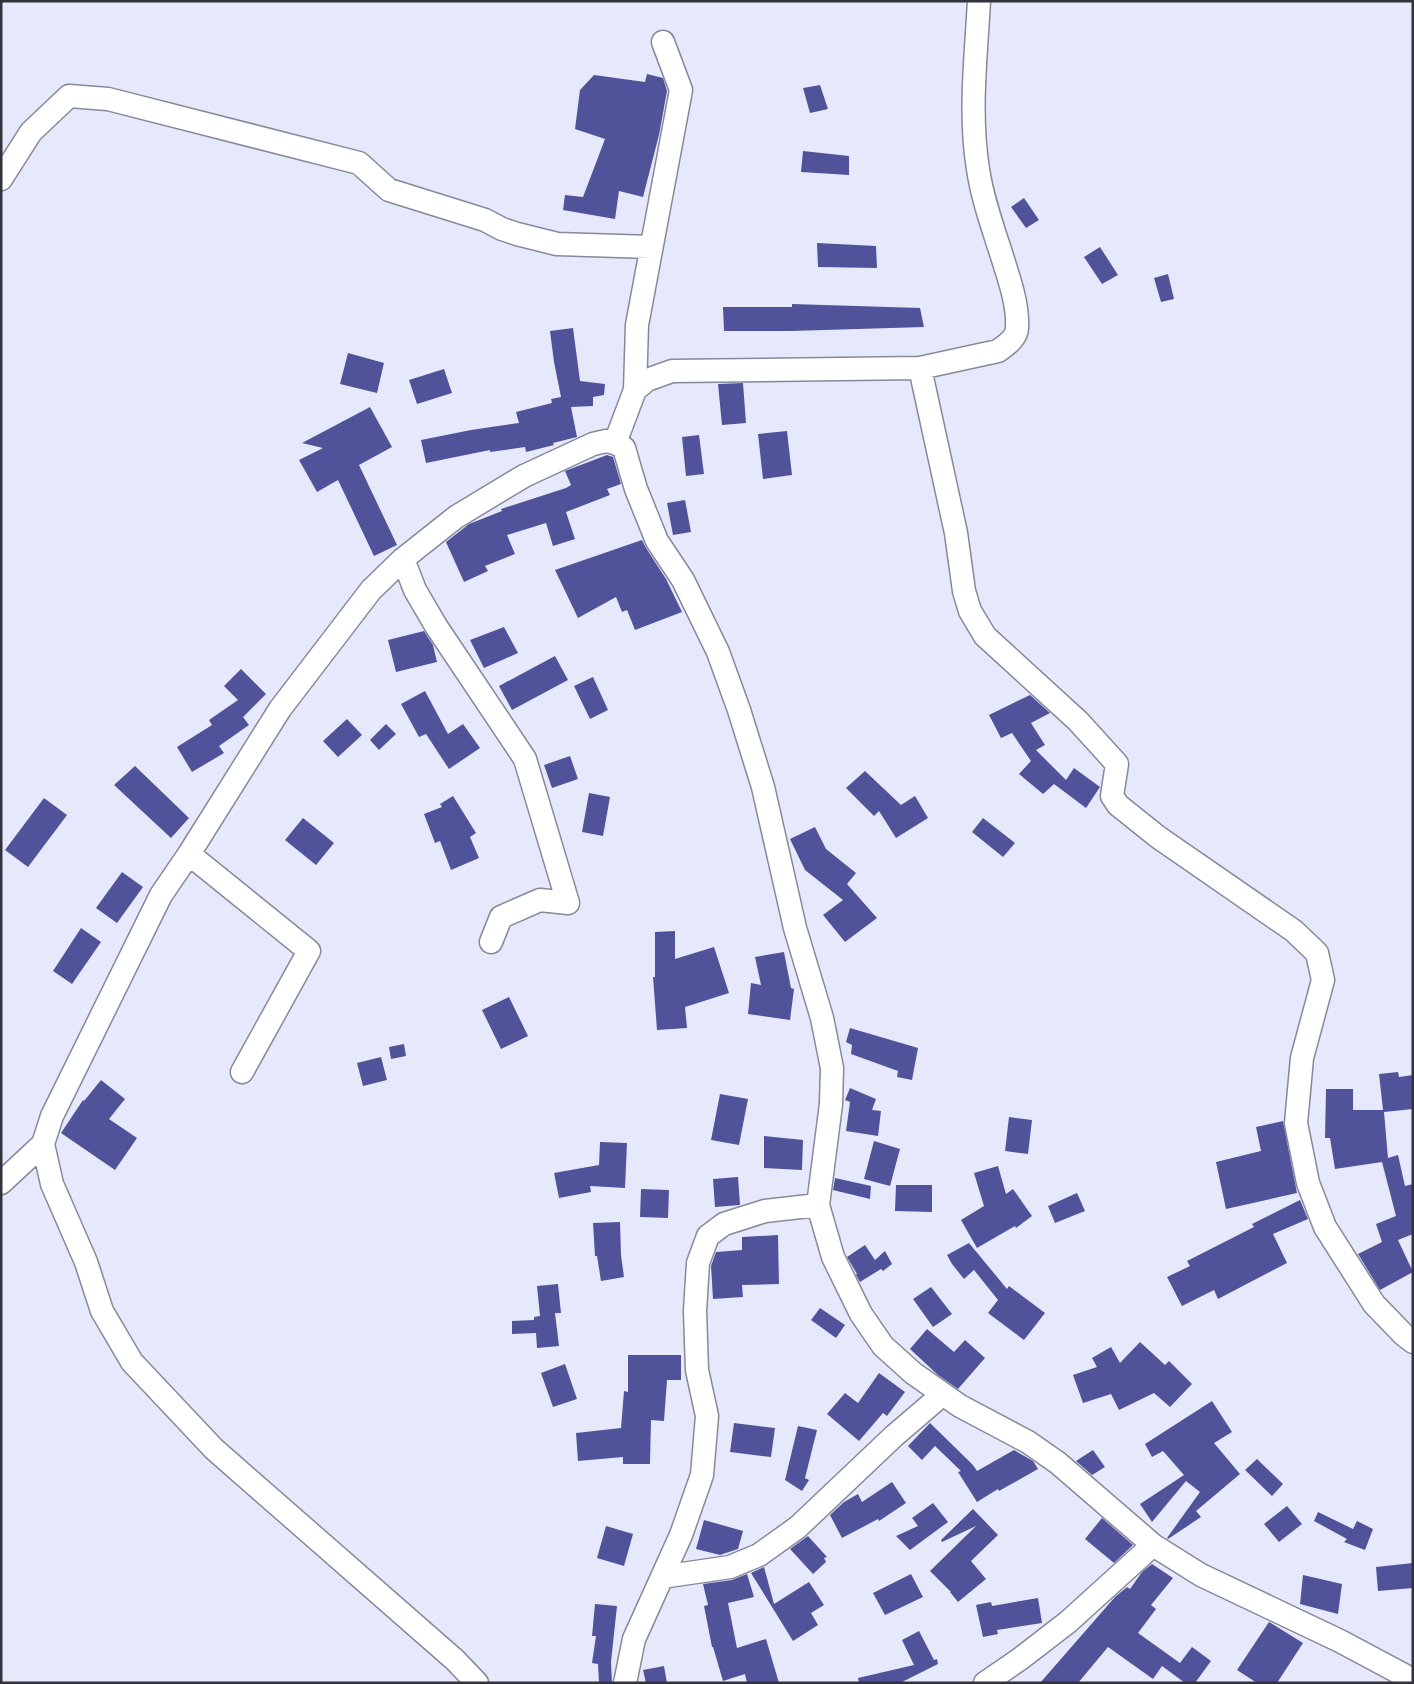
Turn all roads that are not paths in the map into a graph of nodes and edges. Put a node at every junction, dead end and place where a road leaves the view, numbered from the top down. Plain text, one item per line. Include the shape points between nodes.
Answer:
1 (979, 1) edge
2 (663, 42) dead end
3 (1, 179) edge
4 (650, 247) junction
5 (920, 368) junction
6 (635, 390) junction
7 (615, 443) junction
8 (403, 559) junction
9 (189, 854) junction
10 (491, 942) dead end
11 (242, 1072) dead end
12 (43, 1144) junction
13 (1, 1183) edge
14 (818, 1205) junction
15 (1413, 1342) edge
16 (943, 1394) junction
17 (1153, 1545) junction
18 (662, 1577) junction
19 (1413, 1680) edge
20 (477, 1683) edge
21 (625, 1683) edge
22 (985, 1683) edge

1 - 5 street via 974,88 978,170 1012,288 1017,331 998,351
2 - 4 street via 681,90
3 - 4 street via 31,132 69,96 108,99 359,163 389,190 485,220 517,234 557,244
4 - 6 street via 637,325
5 - 6 street via 672,371 647,380
5 - 15 street via 956,533 964,591 970,611 985,636 1078,721 1117,764 1112,796 1118,805 1166,843 1294,931 1317,953 1323,980 1302,1058 1296,1123 1308,1183 1325,1227 1369,1297
6 - 7 street
7 - 8 street via 593,444 524,476 456,517
7 - 14 street via 624,448 636,489 659,545 683,580 718,652 763,787 795,928 822,1018 832,1068 832,1104
8 - 9 street via 371,590 280,709
8 - 10 street via 415,590 436,626 525,759 568,903 540,900 501,918
9 - 11 street via 309,951
9 - 12 street via 161,895 52,1116
12 - 13 street
12 - 20 street via 52,1184 86,1262 102,1311 132,1362 214,1450 456,1660
14 - 16 street via 833,1257 861,1314 883,1346 912,1373
14 - 18 street via 765,1211 724,1224 708,1236 698,1263 695,1311 697,1370 707,1416 702,1475 682,1535
16 - 17 street via 1028,1442
16 - 18 street via 798,1527 759,1555 730,1567
17 - 19 street via 1201,1575 1340,1641
17 - 22 street via 1068,1622
18 - 21 street via 634,1639

